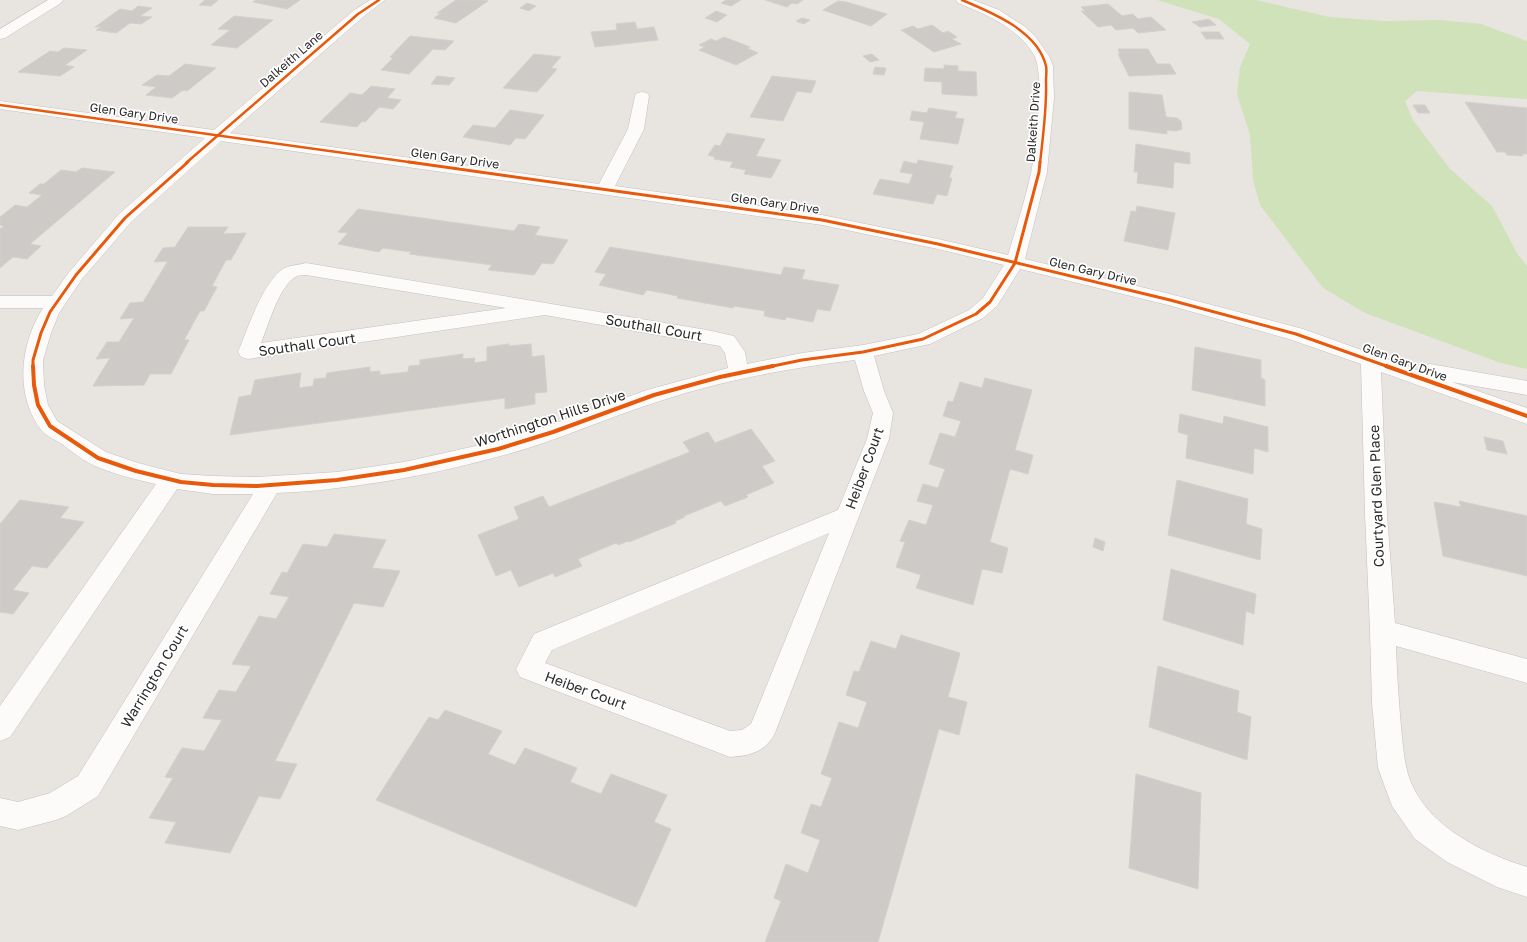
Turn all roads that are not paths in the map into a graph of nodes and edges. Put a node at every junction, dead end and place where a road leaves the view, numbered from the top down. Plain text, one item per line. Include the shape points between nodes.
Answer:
1 (57, 0) edge
2 (379, 0) edge
3 (962, 0) edge
4 (0, 35) edge
5 (642, 96) dead end
6 (0, 105) edge
7 (218, 135) junction
8 (604, 188) junction
9 (1015, 263) junction
10 (0, 302) edge
11 (57, 302) junction
12 (545, 309) junction
13 (863, 352) junction
14 (1371, 361) junction
15 (739, 373) junction
16 (1527, 388) edge
17 (1527, 416) edge
18 (171, 480) junction
19 (270, 485) junction
20 (847, 516) junction
21 (1383, 631) junction
22 (1527, 671) edge
23 (0, 728) edge
24 (0, 812) edge
25 (1527, 882) edge

1 - 4 street
2 - 7 street, Dalkeith Lane via 358,14
3 - 9 street, Dalkeith Drive via 994,13 1019,29 1030,39 1046,66 1047,98 1039,172
5 - 8 street via 636,129
6 - 7 street, Glen Gary Drive
7 - 8 street, Glen Gary Drive
7 - 11 street, Worthington Hills Drive via 125,218 76,275
8 - 9 street, Glen Gary Drive via 822,220
9 - 13 street, Worthington Hills Drive via 990,302 976,314 923,339
9 - 14 street, Glen Gary Drive via 1170,300 1296,334
10 - 11 street
11 - 18 street, Worthington Hills Drive via 41,333 33,360 38,405 50,426 98,458
12 - 12 street, Southall Court via 306,269 290,272 279,282 248,352
12 - 15 street, Southall Court via 728,341 735,352
13 - 15 street, Worthington Hills Drive via 802,360
13 - 20 street, Heiber Court via 883,413 878,439
14 - 16 street, Glen Gary Drive
14 - 17 street, Glen Gary Drive
14 - 21 street, Courtyard Glen Place
15 - 19 street, Worthington Hills Drive via 654,395 498,449 404,470 337,480
18 - 19 street, Worthington Hills Drive via 213,485
18 - 23 street
19 - 24 street, Warrington Court via 88,786 56,806 18,816
20 - 20 street, Heiber Court via 761,733 746,743 730,744 529,669 543,642
21 - 22 street
21 - 25 street, Courtyard Glen Place via 1385,703 1392,768 1402,796 1426,829 1457,852

